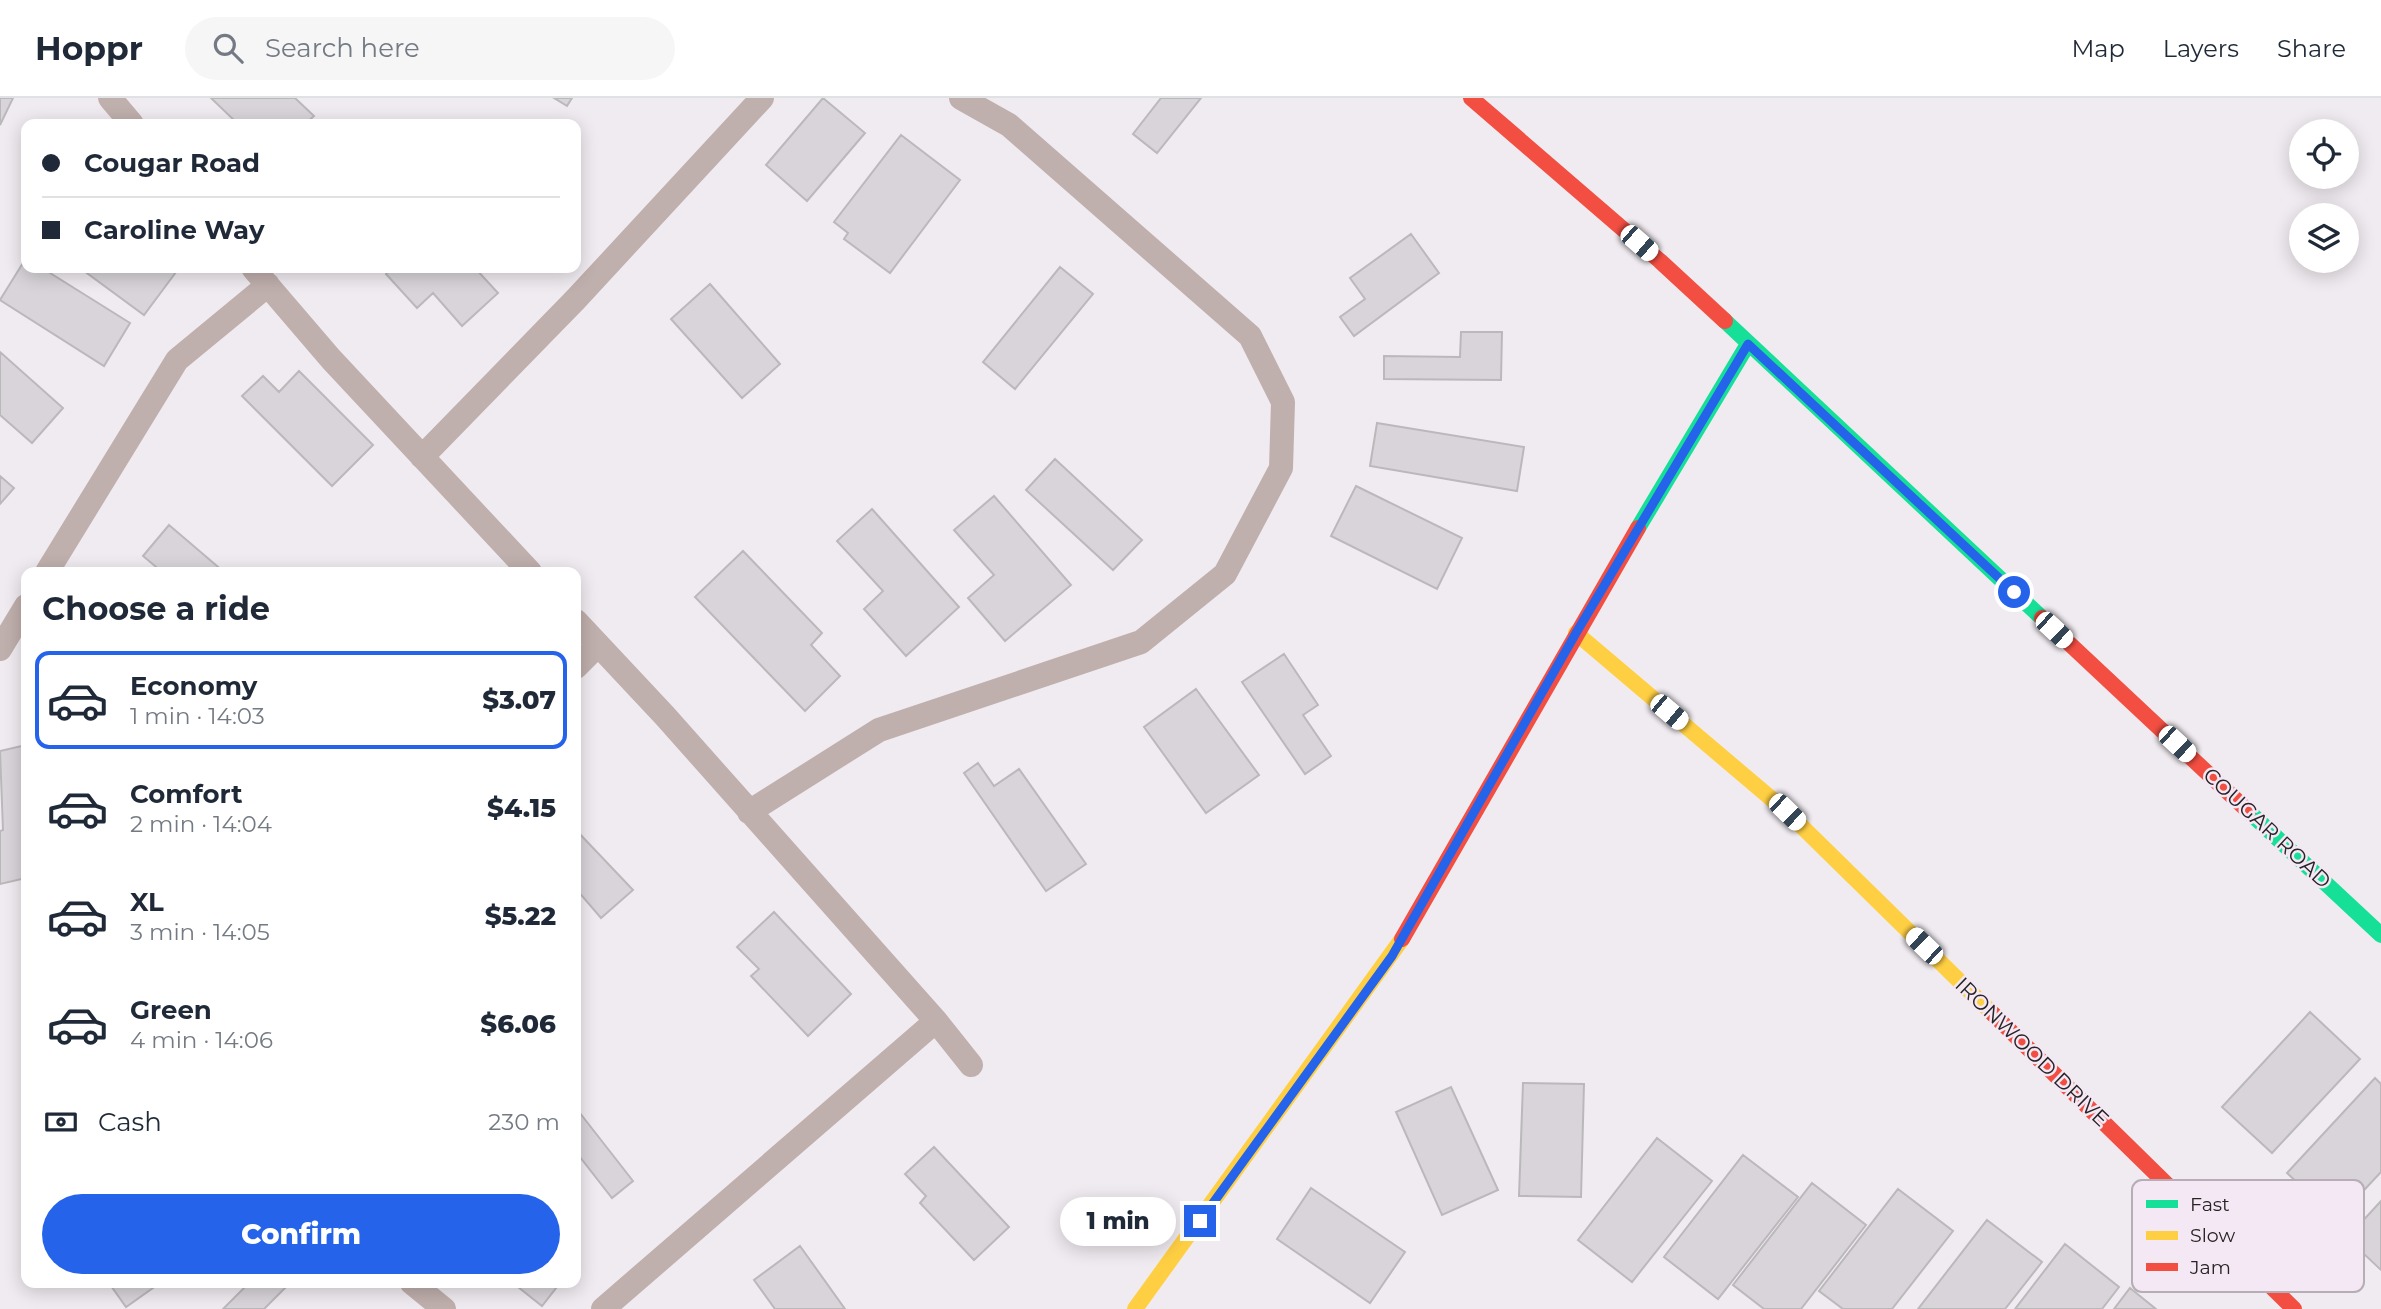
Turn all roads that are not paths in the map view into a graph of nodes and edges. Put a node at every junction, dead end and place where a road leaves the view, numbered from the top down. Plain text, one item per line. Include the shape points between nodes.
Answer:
1 (110, 98) edge
2 (762, 98) edge
3 (961, 98) edge
4 (1471, 98) edge
5 (128, 119) edge
6 (261, 277) edge
7 (1748, 344) junction
8 (422, 457) junction
9 (50, 567) edge
10 (525, 567) edge
11 (21, 615) edge
12 (581, 626) edge
13 (1576, 633) junction
14 (598, 645) junction
15 (0, 649) edge
16 (581, 662) edge
17 (749, 812) junction
18 (2381, 935) edge
19 (936, 1021) junction
20 (971, 1065) dead end
21 (2162, 1180) edge
22 (418, 1288) edge
23 (2277, 1292) edge
24 (444, 1309) edge
25 (603, 1309) edge
26 (1135, 1309) edge
27 (2294, 1309) edge

1 - 5 lane
2 - 8 lane
3 - 17 lane via 1009,125 1250,336 1283,401 1281,468 1226,575 1141,642 879,730
4 - 7 street, COUGAR ROAD via 1660,261
6 - 8 lane
6 - 9 lane via 177,360
7 - 13 street
7 - 18 street, COUGAR ROAD
8 - 10 lane
11 - 15 lane
12 - 14 lane
13 - 21 street, IRONWOOD DRIVE via 1787,812
13 - 26 street via 1392,956
14 - 16 lane
14 - 17 lane
17 - 19 lane
19 - 20 lane
19 - 25 lane
22 - 24 lane
23 - 27 street, IRONWOOD DRIVE

